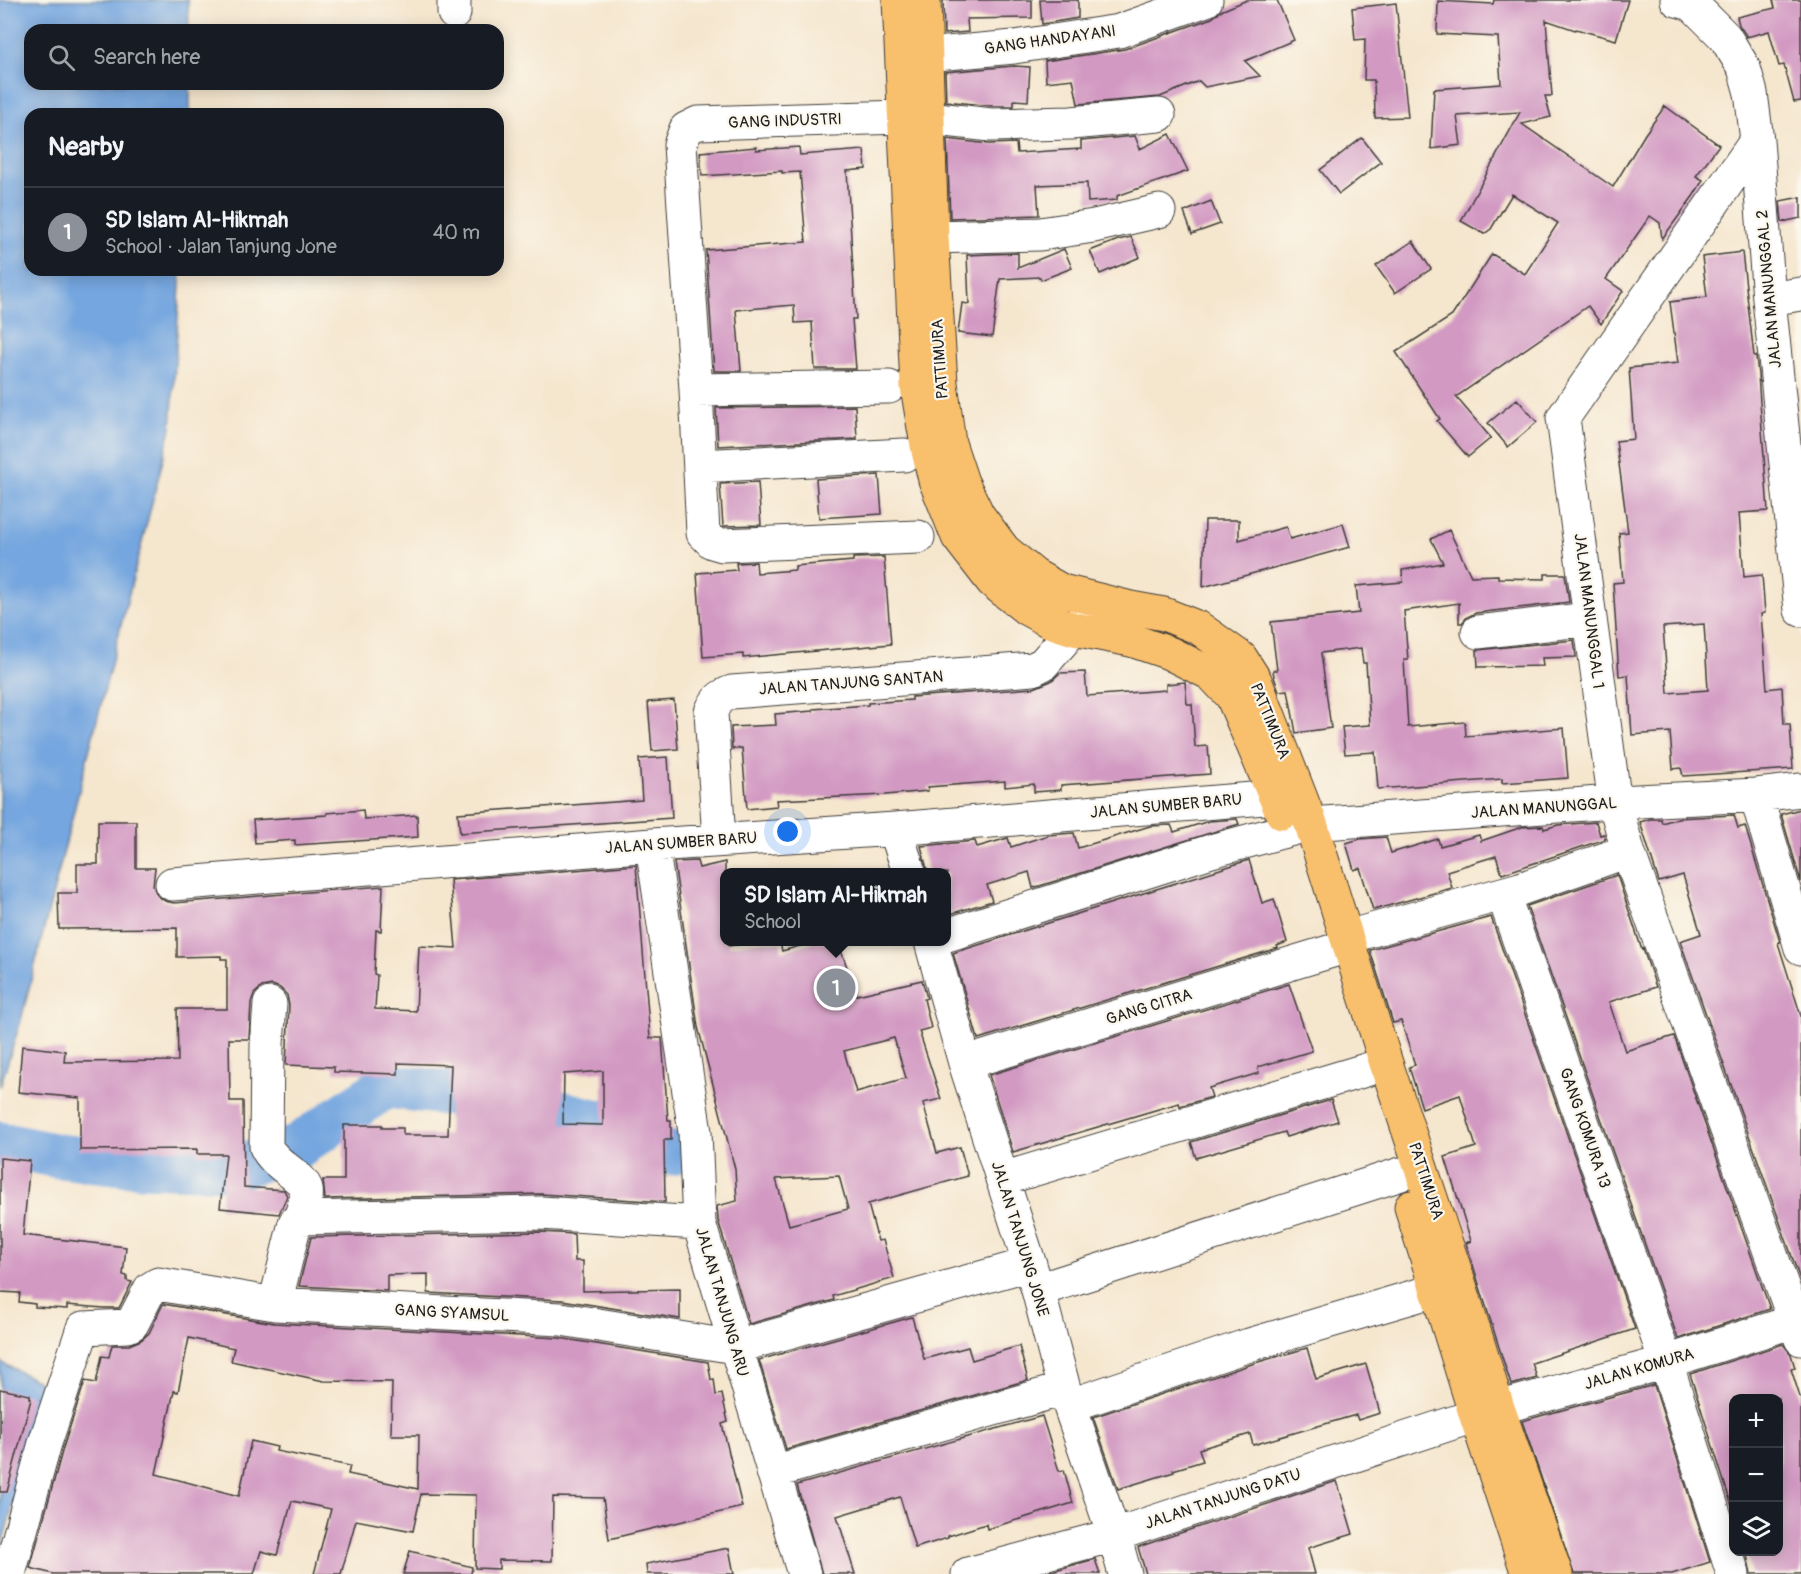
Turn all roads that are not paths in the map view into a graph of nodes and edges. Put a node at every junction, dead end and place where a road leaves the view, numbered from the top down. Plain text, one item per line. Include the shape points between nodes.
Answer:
1 (899, 0) edge
2 (924, 0) edge
3 (1206, 0) edge
4 (1687, 1) edge
5 (926, 55) junction
6 (1158, 115) dead end
7 (916, 118) junction
8 (1757, 140) junction
9 (918, 172) junction
10 (1159, 211) dead end
11 (932, 237) junction
12 (1801, 294) edge
13 (1769, 299) junction
14 (889, 387) dead end
15 (696, 390) junction
16 (904, 455) dead end
17 (700, 466) junction
18 (918, 537) dead end
19 (1098, 600) junction
20 (1801, 610) edge
21 (1589, 619) junction
22 (1074, 629) junction
23 (1478, 633) dead end
24 (1801, 790) edge
25 (1287, 794) junction
26 (1756, 795) junction
27 (1615, 804) junction
28 (1300, 827) junction
29 (895, 829) junction
30 (719, 840) junction
31 (652, 845) junction
32 (1628, 851) junction
33 (907, 868) edge
34 (172, 884) dead end
35 (1503, 894) junction
36 (951, 934) edge
37 (1800, 943) edge
38 (1339, 944) junction
39 (932, 946) edge
40 (270, 1004) dead end
41 (965, 1063) junction
42 (1369, 1069) junction
43 (1401, 1174) junction
44 (1002, 1179) junction
45 (300, 1218) junction
46 (699, 1223) junction
47 (1034, 1277) junction
48 (1436, 1290) junction
49 (275, 1304) junction
50 (1799, 1326) edge
51 (735, 1347) junction
52 (1666, 1362) junction
53 (1067, 1397) junction
54 (1487, 1412) junction
55 (773, 1472) junction
56 (1114, 1534) junction
57 (9, 1574) edge
58 (804, 1574) edge
59 (968, 1574) edge
60 (1125, 1574) edge
61 (1528, 1574) edge
62 (1556, 1574) edge
63 (1733, 1574) edge

1 - 7 main road, PATTIMURA
2 - 5 main road, PATTIMURA
3 - 5 street, GANG HANDAYANI via 1119,31
4 - 8 street, JALAN MANUNGGAL 2 via 1725,37 1744,68
5 - 7 main road, PATTIMURA
6 - 7 street, GANG INDUSTRI via 991,125
7 - 9 main road, PATTIMURA
7 - 15 street, GANG INDUSTRI via 698,123 686,129 680,145
8 - 13 street, JALAN MANUNGGAL 2
8 - 21 street, JALAN MANUNGGAL 1 via 1563,418
9 - 11 main road, PATTIMURA
9 - 22 main road, PATTIMURA via 917,387 935,480 958,537 992,581 1027,609
10 - 11 street via 1040,234
11 - 19 main road, PATTIMURA via 941,383 949,443 962,482 978,515 1005,550 1034,575 1062,591
12 - 13 street
13 - 20 street, JALAN MANUNGGAL 2
14 - 15 street
15 - 17 street
16 - 17 street
17 - 18 street via 701,528 716,544
19 - 22 street, JALAN TANJUNG SANTAN
19 - 25 main road, PATTIMURA via 1164,614 1199,628 1241,658 1255,680
21 - 23 street
21 - 27 street, JALAN MANUNGGAL 1
22 - 25 main road, PATTIMURA via 1131,639 1211,674 1232,696
22 - 30 street, JALAN TANJUNG SANTAN via 1043,664 1033,669 723,695 711,712
24 - 26 street, JALAN MANUNGGAL
25 - 28 main road, PATTIMURA
25 - 29 street, JALAN SUMBER BARU
26 - 27 street, JALAN MANUNGGAL
26 - 37 street
27 - 28 street, JALAN MANUNGGAL
27 - 32 street, JALAN MANUNGGAL 1
28 - 36 street, JALAN MANUNGGAL via 1211,851
28 - 38 main road, PATTIMURA
29 - 30 street, JALAN SUMBER BARU
29 - 33 street
30 - 31 street, JALAN SUMBER BARU
31 - 34 street, JALAN SUMBER BARU
31 - 46 street, JALAN TANJUNG ARU via 695,1132
32 - 35 street, GANG CITRA
32 - 50 street, JALAN MANUNGGAL 1
35 - 38 street, GANG CITRA
35 - 52 street, GANG KOMURA 13
38 - 41 street, GANG CITRA
38 - 42 main road, PATTIMURA
38 - 54 main road, PATTIMURA via 1386,1063 1459,1282
39 - 41 street, JALAN TANJUNG JONE
40 - 45 street via 266,1148 275,1161 306,1186
41 - 44 street, JALAN TANJUNG JONE
42 - 43 main road, PATTIMURA
42 - 44 street
43 - 47 street
43 - 48 main road, PATTIMURA
44 - 47 street, JALAN TANJUNG JONE
45 - 46 street via 541,1213
45 - 49 street via 295,1223
46 - 51 street, JALAN TANJUNG ARU
47 - 51 street
47 - 53 street, JALAN TANJUNG JONE
48 - 53 street
48 - 54 main road, PATTIMURA
49 - 51 street, GANG SYAMSUL via 561,1319
49 - 57 street, GANG SYAMSUL via 158,1284 150,1289 132,1324 83,1328 45,1443
50 - 52 street, JALAN KOMURA
51 - 55 street, JALAN TANJUNG ARU
52 - 54 street, JALAN KOMURA
52 - 63 street, GANG KOMURA 13
53 - 55 street
53 - 56 street, JALAN TANJUNG JONE
54 - 56 street, JALAN TANJUNG DATU
54 - 61 main road, PATTIMURA
54 - 62 main road, PATTIMURA
55 - 58 street, JALAN TANJUNG ARU
56 - 59 street, JALAN TANJUNG DATU
56 - 60 street, JALAN TANJUNG JONE

